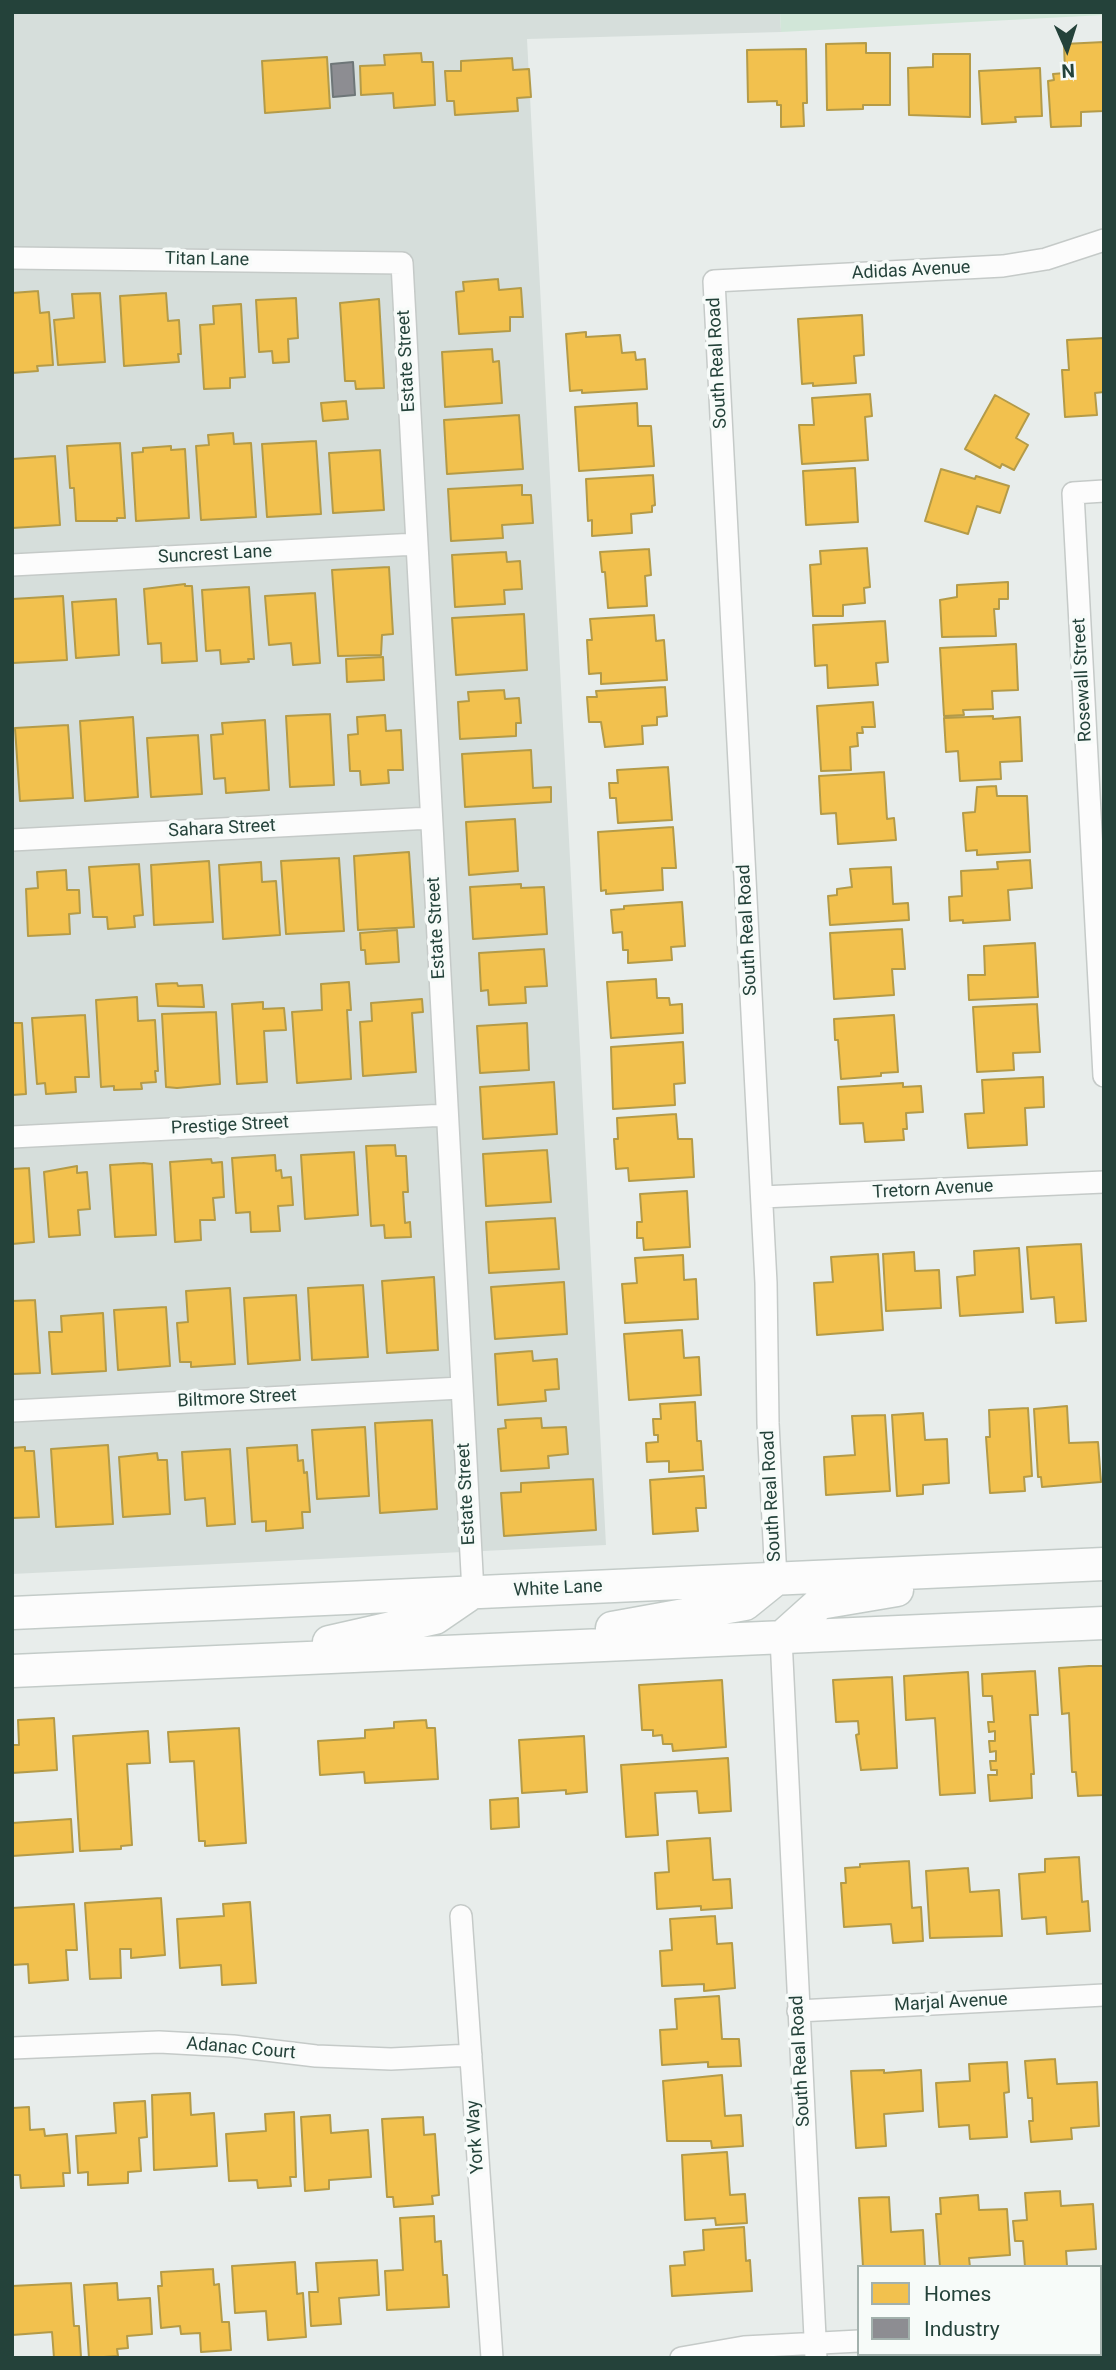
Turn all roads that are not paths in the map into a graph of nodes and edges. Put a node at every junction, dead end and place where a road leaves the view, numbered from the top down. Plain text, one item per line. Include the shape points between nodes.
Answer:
1 (1104, 240) edge
2 (12, 258) edge
3 (402, 263) joint
4 (714, 281) joint
5 (1104, 491) edge
6 (417, 544) junction
7 (12, 565) edge
8 (431, 818) junction
9 (12, 839) edge
10 (1104, 1076) edge
11 (447, 1115) junction
12 (12, 1138) edge
13 (1104, 1182) edge
14 (762, 1197) junction
15 (461, 1388) junction
16 (12, 1411) edge
17 (1104, 1564) edge
18 (1029, 1567) junction
19 (776, 1579) junction
20 (473, 1592) junction
21 (12, 1614) edge
22 (1104, 1623) edge
23 (781, 1638) junction
24 (501, 1649) junction
25 (253, 1660) junction
26 (12, 1671) edge
27 (461, 1916) dead end
28 (1104, 1995) edge
29 (798, 2011) junction
30 (12, 2048) edge
31 (471, 2055) junction
32 (857, 2342) edge
33 (816, 2351) edge
34 (492, 2358) edge
35 (681, 2358) edge

1 - 4 street, Adidas Avenue via 1046,259 1003,266
2 - 3 street, Titan Lane
3 - 6 street, Estate Street
4 - 14 street, South Real Road
5 - 10 street, Rosewall Street via 1073,493
6 - 7 street, Suncrest Lane
6 - 8 street, Estate Street
8 - 9 street, Sahara Street
8 - 11 street, Estate Street
11 - 12 street, Prestige Street
11 - 15 street, Estate Street
13 - 14 street, Tretorn Avenue
14 - 19 street, South Real Road
15 - 16 street, Biltmore Street
15 - 20 street, Estate Street
17 - 18 main road, White Lane
18 - 19 main road, White Lane
18 - 23 main road via 820,1603
19 - 20 main road, White Lane
19 - 24 main road via 745,1604
20 - 21 main road, White Lane
20 - 25 main road via 435,1618
22 - 23 main road
23 - 24 main road
23 - 29 street, South Real Road
24 - 25 main road
25 - 26 main road
27 - 31 street, York Way
28 - 29 street, Marjal Avenue
29 - 33 street, South Real Road
30 - 31 street, Adanac Court via 159,2042 391,2059
31 - 34 street, York Way
32 - 33 street
33 - 35 street via 744,2347

